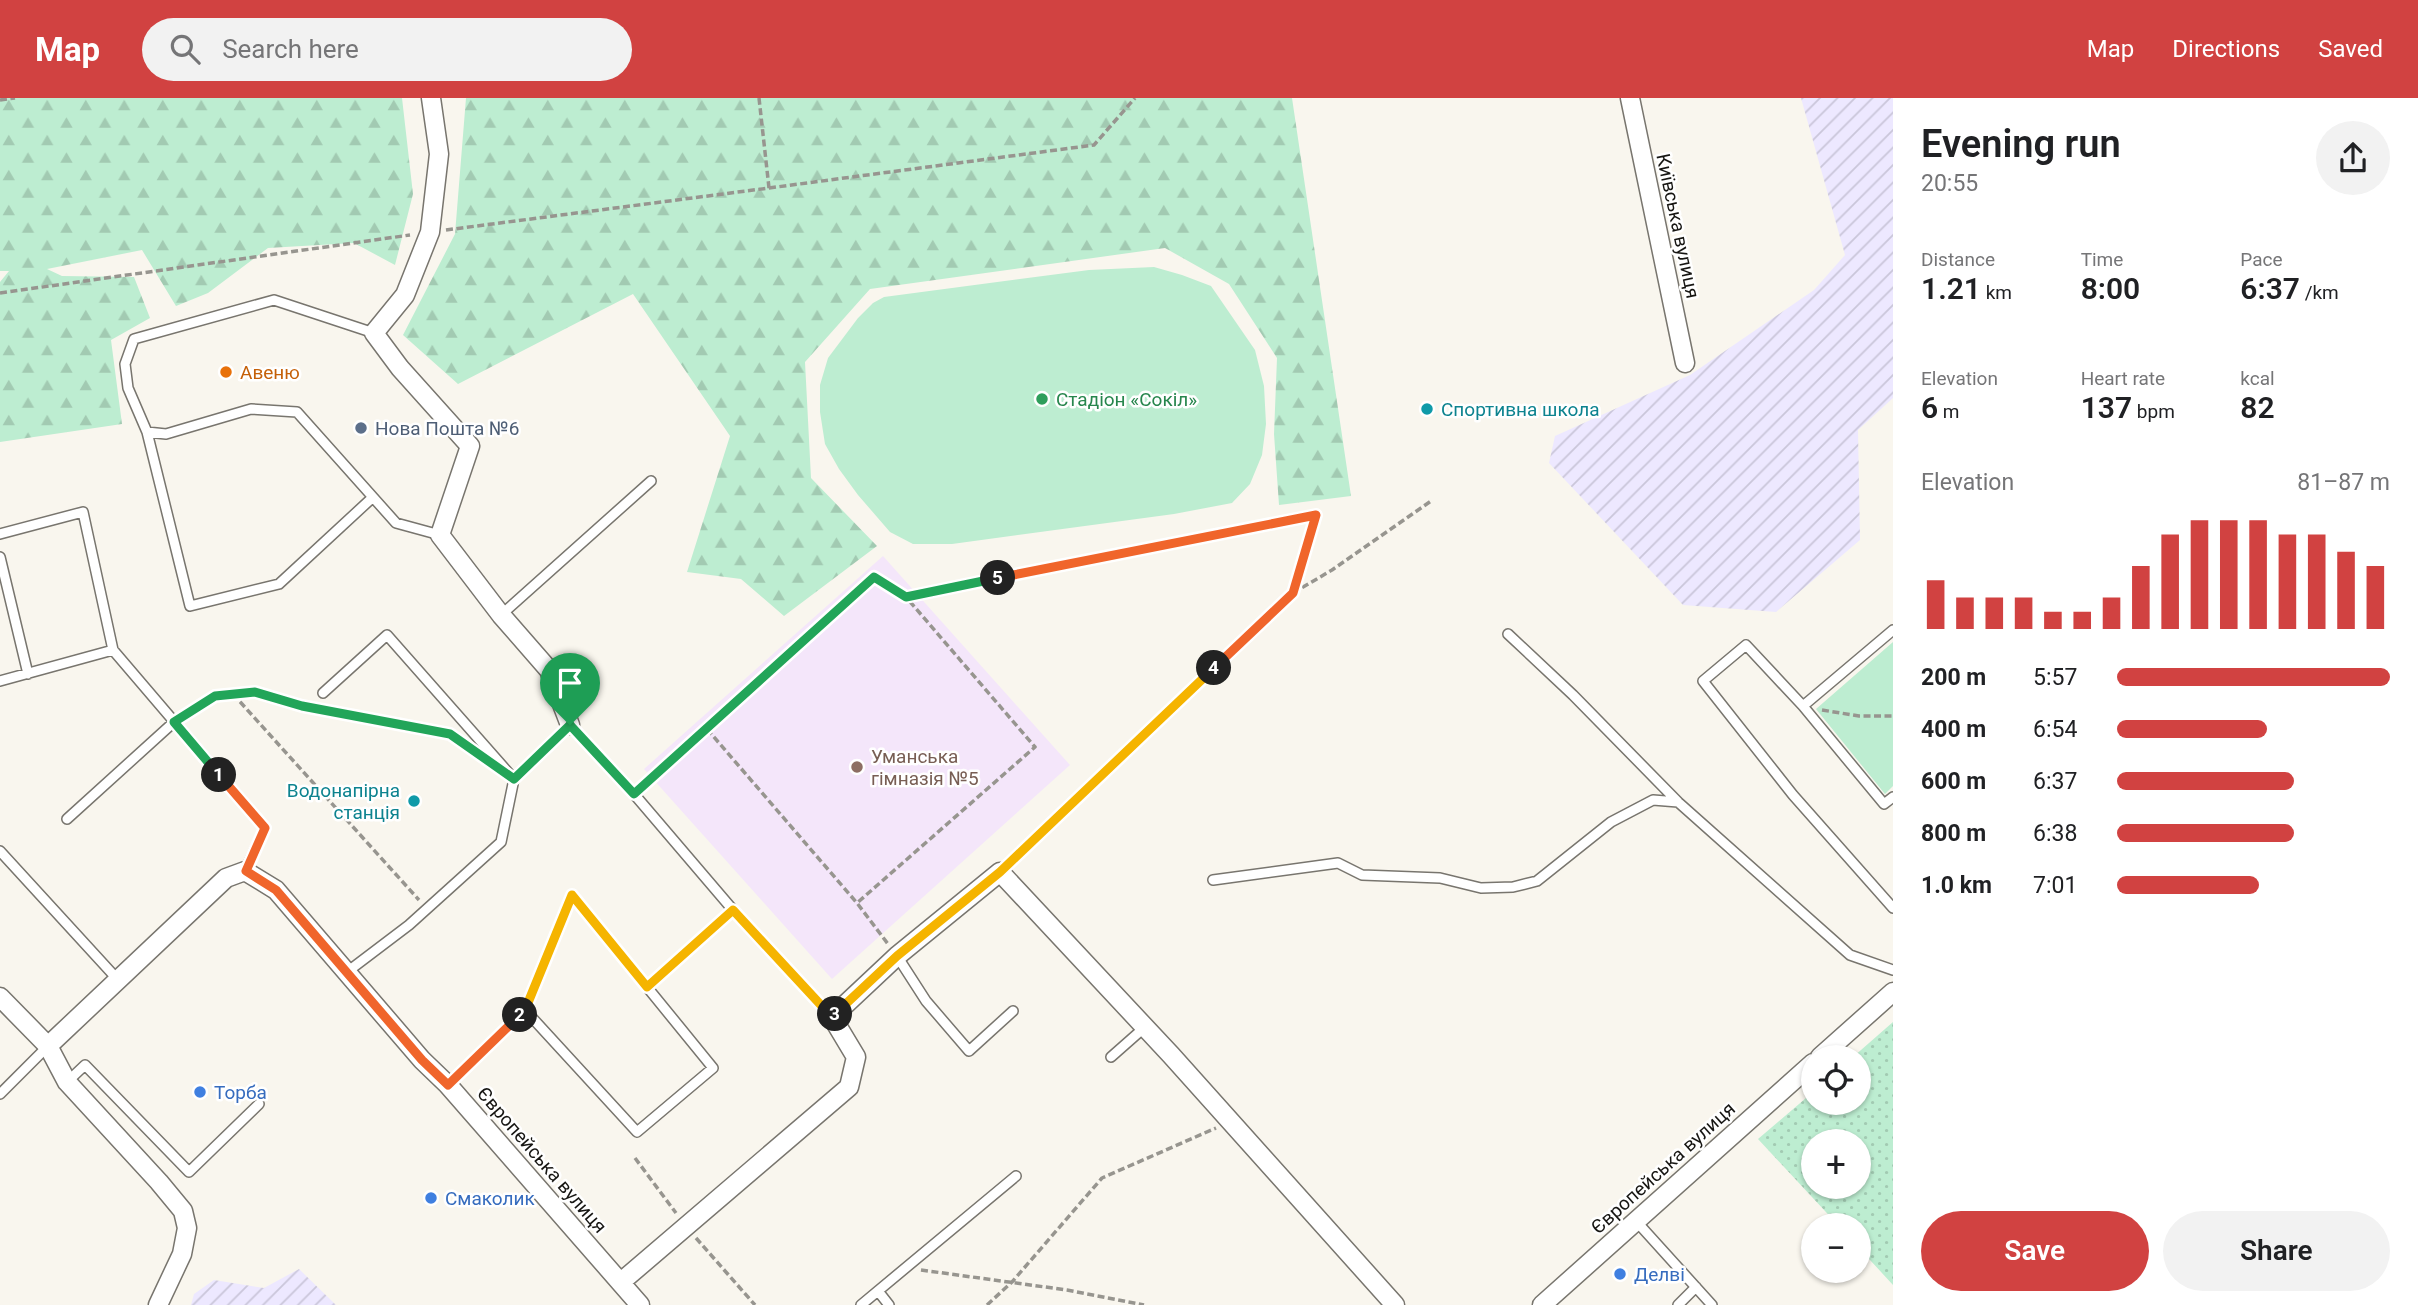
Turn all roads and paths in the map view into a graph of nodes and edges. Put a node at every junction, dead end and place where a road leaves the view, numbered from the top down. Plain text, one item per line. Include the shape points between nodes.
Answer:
1 (15, 98) edge
2 (431, 98) edge
3 (1135, 98) edge
4 (1630, 98) edge
5 (0, 100) edge
6 (769, 188) dead end
7 (374, 333) junction
8 (1685, 363) dead end
9 (147, 432) junction
10 (651, 481) dead end
11 (372, 498) junction
12 (1431, 501) dead end
13 (0, 534) edge
14 (440, 535) junction
15 (0, 557) edge
16 (1293, 593) junction
17 (906, 597) junction
18 (501, 615) junction
19 (1893, 630) edge
20 (1508, 634) dead end
21 (113, 650) junction
22 (28, 674) junction
23 (0, 681) edge
24 (323, 693) dead end
25 (233, 694) junction
26 (1808, 708) junction
27 (1893, 716) edge
28 (174, 722) junction
29 (570, 725) junction
30 (707, 729) junction
31 (471, 749) dead end
32 (514, 779) junction
33 (634, 794) junction
34 (1893, 796) edge
35 (1678, 802) junction
36 (67, 819) dead end
37 (0, 851) edge
38 (246, 871) junction
39 (1000, 872) junction
40 (1213, 880) dead end
41 (857, 903) junction
42 (1893, 908) edge
43 (427, 909) junction
44 (733, 910) junction
45 (897, 956) junction
46 (1893, 970) edge
47 (347, 972) junction
48 (119, 981) junction
49 (647, 987) junction
50 (1893, 992) edge
51 (0, 997) edge
52 (525, 1010) junction
53 (1013, 1012) dead end
54 (832, 1017) junction
55 (1145, 1027) junction
56 (1833, 1045) edge
57 (48, 1046) junction
58 (1111, 1057) dead end
59 (1801, 1074) edge
60 (67, 1083) junction
61 (448, 1085) junction
62 (0, 1094) edge
63 (259, 1104) dead end
64 (1231, 1121) junction
65 (1016, 1176) dead end
66 (1636, 1221) junction
67 (906, 1268) junction
68 (621, 1282) junction
69 (1012, 1282) junction
70 (1696, 1287) junction
71 (878, 1291) junction
72 (158, 1305) edge
73 (640, 1305) edge
74 (861, 1305) edge
75 (889, 1305) edge
76 (988, 1305) edge
77 (1144, 1305) edge
78 (1395, 1305) edge
79 (1542, 1305) edge
80 (1678, 1305) edge
81 (1712, 1305) edge

1 - 5 path
2 - 7 street via 439,154 430,232 405,295
3 - 6 path via 1094,145
4 - 8 street, Київська вулиця
7 - 9 lane via 274,300 134,339 124,364 128,388
7 - 14 street via 470,446
9 - 11 lane via 166,434 251,409 298,412
9 - 11 lane via 190,606 279,584
10 - 18 lane
11 - 14 lane via 396,523
12 - 16 path
13 - 21 lane via 83,512
14 - 18 street
15 - 22 lane
16 - 17 path via 1316,515
16 - 39 path
17 - 30 path via 874,577
17 - 41 path via 1035,747
18 - 29 street via 549,670
19 - 26 lane
20 - 35 lane
21 - 22 lane
21 - 28 lane
22 - 23 lane
24 - 32 lane via 387,635
25 - 28 path via 215,696
25 - 31 path via 255,692 302,706 450,734
25 - 43 path
26 - 27 path
26 - 34 lane via 1884,804
26 - 42 lane via 1746,645 1703,681 1793,795
28 - 36 lane
28 - 38 lane via 265,828
29 - 32 lane
29 - 33 lane
30 - 33 path
30 - 41 path
32 - 43 lane via 501,842
33 - 44 lane
35 - 40 lane via 1653,800 1611,822 1536,881 1513,887 1481,888 1440,878 1362,875 1338,863
35 - 46 lane via 1850,955
37 - 48 lane
38 - 47 street, Європейська вулиця via 276,890
38 - 48 street via 226,878
39 - 45 street
39 - 55 street
41 - 45 path
43 - 47 lane
44 - 49 lane
44 - 54 lane
45 - 53 lane via 926,1001 970,1051
45 - 54 street
47 - 61 street, Європейська вулиця
48 - 57 street
49 - 52 lane via 572,895
49 - 52 lane via 713,1068 637,1132
50 - 56 street
51 - 57 street
52 - 61 lane
54 - 68 street via 856,1057 849,1087
55 - 58 lane
55 - 64 street
57 - 60 street
57 - 62 lane
59 - 66 street, Європейська вулиця
60 - 63 lane via 85,1065 189,1172
60 - 72 street via 183,1211 187,1228 182,1254
61 - 68 street, Європейська вулиця
64 - 69 path via 1102,1178
64 - 78 street
65 - 67 lane
66 - 70 lane
66 - 79 street, Європейська вулиця
67 - 69 path
67 - 71 lane
68 - 73 street, Європейська вулиця
69 - 76 path
69 - 77 path
70 - 80 lane
70 - 81 lane
71 - 74 lane
71 - 75 lane

